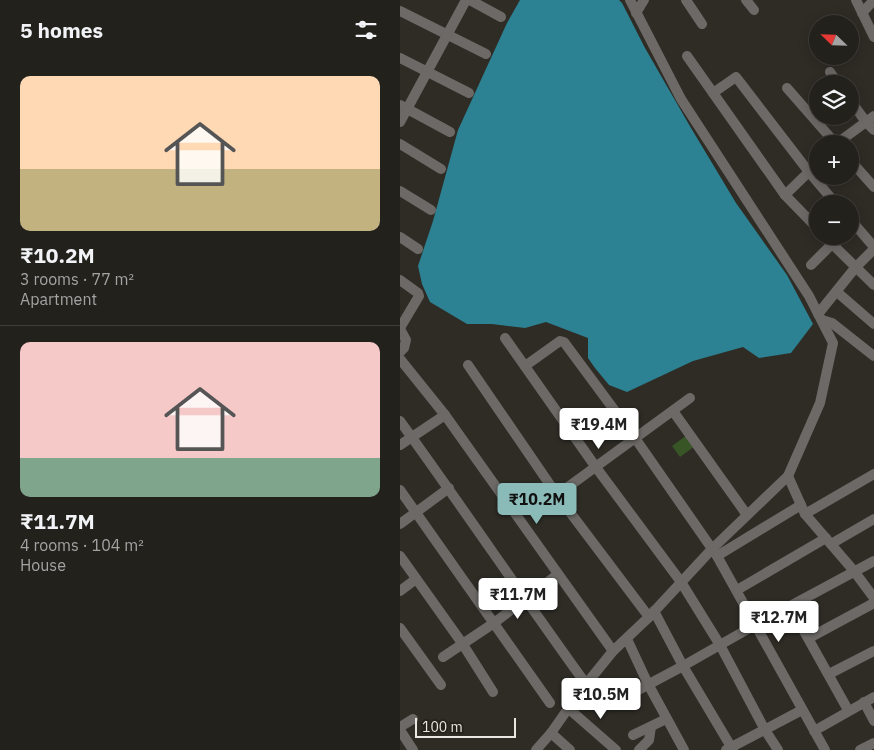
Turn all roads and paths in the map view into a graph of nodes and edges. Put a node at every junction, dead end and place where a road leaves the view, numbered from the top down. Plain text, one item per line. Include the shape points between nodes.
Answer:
1 (466, 0) edge
2 (470, 0) edge
3 (630, 0) edge
4 (644, 0) edge
5 (686, 0) edge
6 (746, 0) edge
7 (856, 0) edge
8 (874, 0) edge
9 (754, 10) dead end
10 (400, 11) edge
11 (636, 13) junction
12 (862, 13) junction
13 (501, 17) dead end
14 (702, 24) dead end
15 (447, 35) junction
16 (874, 37) edge
17 (486, 54) dead end
18 (688, 56) dead end
19 (400, 58) edge
20 (427, 72) junction
21 (830, 72) dead end
22 (832, 75) edge
23 (787, 88) dead end
24 (469, 93) dead end
25 (713, 93) junction
26 (403, 107) edge
27 (859, 109) edge
28 (870, 119) edge
29 (400, 122) edge
30 (874, 130) edge
31 (450, 132) dead end
32 (828, 135) edge
33 (848, 135) edge
34 (400, 144) edge
35 (441, 168) dead end
36 (859, 170) edge
37 (809, 172) joint
38 (820, 185) edge
39 (874, 187) edge
40 (400, 191) edge
41 (785, 195) junction
42 (828, 195) edge
43 (431, 210) dead end
44 (809, 220) edge
45 (859, 230) edge
46 (400, 237) edge
47 (824, 245) edge
48 (833, 245) edge
49 (874, 248) edge
50 (418, 249) dead end
51 (810, 265) dead end
52 (856, 268) junction
53 (400, 280) edge
54 (874, 285) edge
55 (837, 292) junction
56 (820, 318) junction
57 (874, 324) edge
58 (400, 329) edge
59 (505, 338) dead end
60 (400, 352) edge
61 (874, 356) edge
62 (400, 360) edge
63 (468, 366) dead end
64 (525, 366) junction
65 (690, 398) dead end
66 (673, 411) junction
67 (445, 415) junction
68 (400, 421) edge
69 (411, 436) junction
70 (635, 438) junction
71 (400, 445) edge
72 (595, 466) junction
73 (874, 474) edge
74 (788, 476) junction
75 (450, 488) junction
76 (400, 490) edge
77 (557, 495) junction
78 (803, 509) junction
79 (415, 513) junction
80 (747, 515) junction
81 (874, 519) edge
82 (400, 524) edge
83 (828, 541) junction
84 (715, 552) junction
85 (400, 556) edge
86 (874, 561) edge
87 (854, 571) junction
88 (557, 575) junction
89 (416, 579) junction
90 (681, 582) junction
91 (737, 590) junction
92 (400, 591) edge
93 (874, 598) edge
94 (525, 599) junction
95 (874, 603) edge
96 (790, 606) junction
97 (652, 614) junction
98 (494, 623) junction
99 (755, 625) junction
100 (400, 628) edge
101 (809, 638) junction
102 (627, 639) junction
103 (462, 643) junction
104 (720, 645) junction
105 (613, 651) junction
106 (874, 651) edge
107 (443, 657) dead end
108 (683, 666) junction
109 (828, 674) junction
110 (586, 684) junction
111 (648, 684) junction
112 (440, 685) dead end
113 (493, 692) dead end
114 (874, 696) edge
115 (550, 702) dead end
116 (864, 702) junction
117 (610, 705) dead end
118 (569, 708) junction
119 (802, 710) junction
120 (848, 710) junction
121 (413, 719) dead end
122 (666, 719) junction
123 (874, 721) edge
124 (651, 727) junction
125 (400, 729) edge
126 (765, 730) junction
127 (814, 731) junction
128 (551, 733) junction
129 (632, 735) dead end
130 (604, 746) edge
131 (730, 749) edge
132 (413, 750) edge
133 (536, 750) edge
134 (570, 750) edge
135 (616, 750) edge
136 (639, 750) edge
137 (684, 750) edge
138 (778, 750) edge
139 (825, 750) edge

1 - 15 street
2 - 13 street
3 - 11 street
4 - 11 street
5 - 14 street
6 - 9 street
7 - 12 street
8 - 12 street
10 - 15 street
11 - 56 street via 681,99 809,296
12 - 16 street
15 - 17 street
15 - 20 street
18 - 25 street
19 - 20 street
20 - 24 street
20 - 26 street
21 - 22 street
23 - 32 street
25 - 37 street via 736,77
25 - 41 street
26 - 29 street
26 - 31 street
27 - 28 street
28 - 30 street
28 - 33 street
34 - 35 street
36 - 39 street
37 - 41 street
38 - 42 street
40 - 43 street
41 - 44 street
45 - 49 street
46 - 50 street
47 - 51 street
48 - 52 street
49 - 52 street
52 - 54 street
52 - 55 street
53 - 58 street via 419,296
55 - 56 street
55 - 57 street
56 - 61 street via 832,323
56 - 74 street via 833,343 820,403
58 - 60 street via 406,340
59 - 64 street
62 - 67 street
63 - 77 street
64 - 70 street via 563,341
64 - 72 street
65 - 66 street
66 - 70 street
66 - 80 street
67 - 69 street
67 - 88 street
68 - 69 street
69 - 71 street
69 - 75 street
70 - 72 street
70 - 84 street
72 - 77 street
72 - 90 street
73 - 78 street
74 - 78 street
74 - 80 street
75 - 79 street
75 - 94 street
76 - 79 street
77 - 97 street
78 - 83 street
78 - 84 street
79 - 82 street
79 - 98 street
80 - 84 street
81 - 83 street
83 - 87 street
83 - 91 street
84 - 90 street
84 - 91 street
85 - 89 street
86 - 87 street
87 - 93 street
87 - 96 street
88 - 94 street
88 - 105 street
89 - 92 street
89 - 103 street
90 - 97 street
90 - 104 street
91 - 99 street
94 - 98 street
94 - 110 street
95 - 101 street
96 - 99 street
96 - 101 street
97 - 102 street
97 - 108 street
98 - 103 street
98 - 115 street
99 - 104 street
99 - 119 street
100 - 112 street
101 - 109 street
102 - 105 street
102 - 111 street
103 - 107 street
103 - 113 street
104 - 108 street
104 - 126 street
105 - 110 street
106 - 109 street
108 - 111 street
108 - 131 street
109 - 120 street
110 - 118 street
111 - 117 street
111 - 122 street
114 - 116 street
116 - 120 street
116 - 123 street
118 - 128 street
118 - 130 street
119 - 126 street
119 - 127 street
120 - 127 street
121 - 125 street
122 - 124 street
122 - 137 street
124 - 129 street
124 - 136 street via 649,740
125 - 132 street
126 - 131 street
126 - 138 street
127 - 139 street
128 - 133 street
128 - 134 street
130 - 135 street

